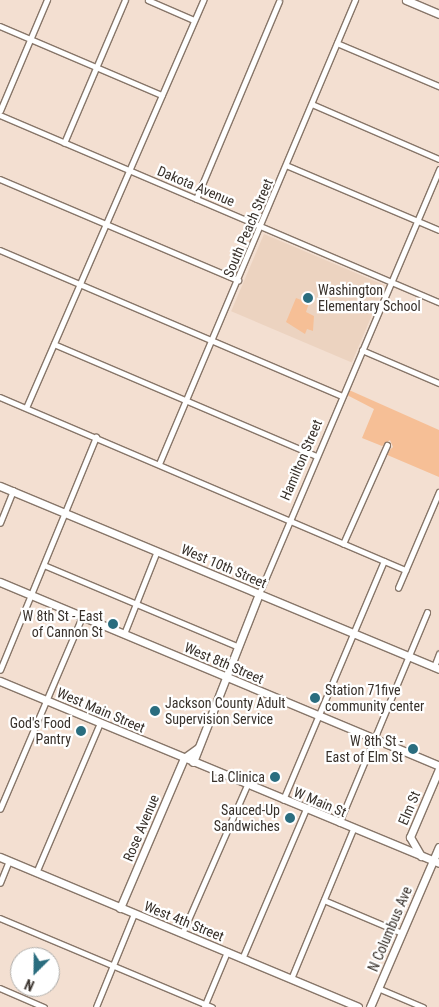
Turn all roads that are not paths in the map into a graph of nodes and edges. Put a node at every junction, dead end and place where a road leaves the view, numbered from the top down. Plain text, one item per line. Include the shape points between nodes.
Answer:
1 (47, 0) edge
2 (125, 0) edge
3 (148, 0) edge
4 (203, 0) edge
5 (355, 0) edge
6 (406, 0) edge
7 (279, 2) dead end
8 (439, 14) edge
9 (194, 20) junction
10 (0, 26) edge
11 (31, 39) junction
12 (337, 43) junction
13 (96, 67) junction
14 (439, 86) edge
15 (162, 96) junction
16 (312, 104) junction
17 (0, 111) edge
18 (0, 115) edge
19 (64, 142) junction
20 (439, 159) edge
21 (286, 165) junction
22 (439, 170) edge
23 (130, 171) junction
24 (0, 179) edge
25 (196, 199) junction
26 (418, 221) junction
27 (107, 224) junction
28 (261, 226) junction
29 (439, 230) edge
30 (0, 250) edge
31 (238, 280) junction
32 (391, 282) junction
33 (80, 284) junction
34 (439, 302) edge
35 (212, 340) junction
36 (54, 344) junction
37 (362, 350) junction
38 (439, 383) edge
39 (342, 396) junction
40 (0, 397) edge
41 (187, 400) junction
42 (26, 408) junction
43 (96, 437) junction
44 (387, 445) dead end
45 (316, 456) junction
46 (159, 464) junction
47 (0, 486) edge
48 (13, 492) junction
49 (439, 492) edge
50 (65, 513) junction
51 (289, 521) junction
52 (0, 524) edge
53 (343, 544) junction
54 (157, 551) junction
55 (384, 561) junction
56 (44, 565) junction
57 (406, 570) junction
58 (0, 582) edge
59 (398, 588) dead end
60 (259, 594) junction
61 (32, 596) junction
62 (137, 603) junction
63 (427, 613) dead end
64 (82, 617) junction
65 (352, 633) junction
66 (124, 634) junction
67 (237, 646) junction
68 (439, 654) edge
69 (409, 657) junction
70 (436, 668) edge
71 (0, 670) edge
72 (226, 677) junction
73 (0, 681) edge
74 (46, 700) junction
75 (318, 716) junction
76 (100, 723) junction
77 (373, 739) junction
78 (198, 748) junction
79 (184, 758) junction
80 (192, 762) junction
81 (439, 768) edge
82 (247, 785) junction
83 (283, 800) junction
84 (0, 809) edge
85 (306, 809) junction
86 (339, 823) junction
87 (353, 829) junction
88 (410, 837) junction
89 (398, 847) junction
90 (439, 847) edge
91 (421, 856) junction
92 (0, 857) edge
93 (9, 861) junction
94 (436, 862) edge
95 (36, 873) junction
96 (0, 883) edge
97 (324, 900) junction
98 (120, 908) junction
99 (134, 914) junction
100 (0, 918) edge
101 (402, 933) junction
102 (182, 934) junction
103 (227, 952) junction
104 (242, 958) junction
105 (113, 965) junction
106 (291, 979) junction
107 (0, 988) edge
108 (378, 988) junction
109 (205, 1006) edge
110 (44, 1007) edge
111 (96, 1007) edge
112 (212, 1007) edge
113 (358, 1007) edge
114 (370, 1007) edge
115 (423, 1007) edge

1 - 11 street
2 - 13 street
3 - 9 street
4 - 9 street
5 - 12 street, South Peach Street
6 - 8 main road
7 - 25 street
9 - 15 street
10 - 11 street
11 - 13 street
11 - 17 street
12 - 14 street
12 - 16 street, South Peach Street
13 - 15 street
13 - 19 street
15 - 23 street
16 - 20 street
16 - 21 street, South Peach Street
18 - 19 street, Dakota Avenue
19 - 23 street, Dakota Avenue
21 - 26 street
21 - 28 street, South Peach Street
22 - 26 street, Hamilton Street
23 - 25 street, Dakota Avenue
23 - 27 street
24 - 27 street
25 - 28 street, Dakota Avenue
26 - 29 street
26 - 32 street, Hamilton Street
27 - 31 street
27 - 33 street
28 - 31 street, South Peach Street
28 - 32 street, Dakota Avenue
30 - 33 street
31 - 35 street, South Peach Street
32 - 34 street, Dakota Avenue
32 - 37 street, Hamilton Street
33 - 35 street
33 - 36 street
35 - 39 street
35 - 41 street, South Peach Street
36 - 41 street
36 - 42 street
37 - 38 street
37 - 39 street, Hamilton Street
39 - 45 street, Hamilton Street
40 - 42 street
41 - 45 street
41 - 46 street, South Peach Street
42 - 43 street
43 - 46 street
43 - 50 street
44 - 53 street
45 - 51 street, Hamilton Street
46 - 51 street
47 - 48 main road, West 10th Street
48 - 50 main road, West 10th Street
48 - 52 street
49 - 57 street
50 - 54 main road, West 10th Street
50 - 56 street
51 - 53 street
51 - 60 street, Hamilton Street
53 - 55 street
54 - 60 main road, West 10th Street
54 - 62 street
55 - 57 street
55 - 65 street
56 - 61 street
56 - 62 street
57 - 59 street
58 - 61 main road, West 8th Street
60 - 65 main road, West 10th Street
60 - 67 main road, Hamilton Street
61 - 64 main road, West 8th Street
61 - 71 street
62 - 66 street
62 - 67 street
63 - 69 street
64 - 66 main road, West 8th Street
64 - 74 street
65 - 69 main road, West 10th Street
65 - 75 street
66 - 72 main road, West 8th Street
67 - 72 main road, Hamilton Street
68 - 70 street
69 - 70 main road, West 10th Street
69 - 77 street
72 - 75 main road, West 8th Street
72 - 78 main road, Hamilton Street
73 - 74 main road, West Main Street
74 - 76 main road, West Main Street
74 - 84 street
75 - 77 main road, West 8th Street
75 - 83 street
76 - 79 main road, West Main Street
76 - 95 street
77 - 81 main road, West 8th Street
77 - 86 street
78 - 79 main road
78 - 80 main road, Hamilton Street
79 - 80 main road, West Main Street
79 - 98 main road, Rose Avenue
80 - 82 main road, W Main St
81 - 88 main road, Elm St
82 - 83 main road, W Main St
82 - 102 street
83 - 85 main road, W Main St
85 - 86 main road, W Main St
85 - 104 street
86 - 87 main road, W Main St
87 - 89 main road, W Main St
87 - 97 street
88 - 89 main road
88 - 91 main road, Elm St
89 - 91 main road, W Main St
90 - 94 main road, N Columbus Ave
91 - 94 main road, W Main St
92 - 93 main road, West 4th Street
93 - 95 main road, West 4th Street
93 - 96 street
94 - 101 main road, N Columbus Ave
95 - 98 main road, West 4th Street
97 - 101 street
97 - 106 street
98 - 99 main road, West 4th Street
99 - 102 main road, West 4th Street
99 - 105 street
100 - 105 street
101 - 108 main road, N Columbus Ave
102 - 103 main road, West 4th Street
103 - 104 main road, West 4th Street
103 - 109 street
104 - 106 main road, West 4th Street
105 - 109 street
105 - 111 street
106 - 113 main road, West 4th Street
107 - 110 street
108 - 114 main road, N Columbus Ave
108 - 115 street
109 - 112 street

